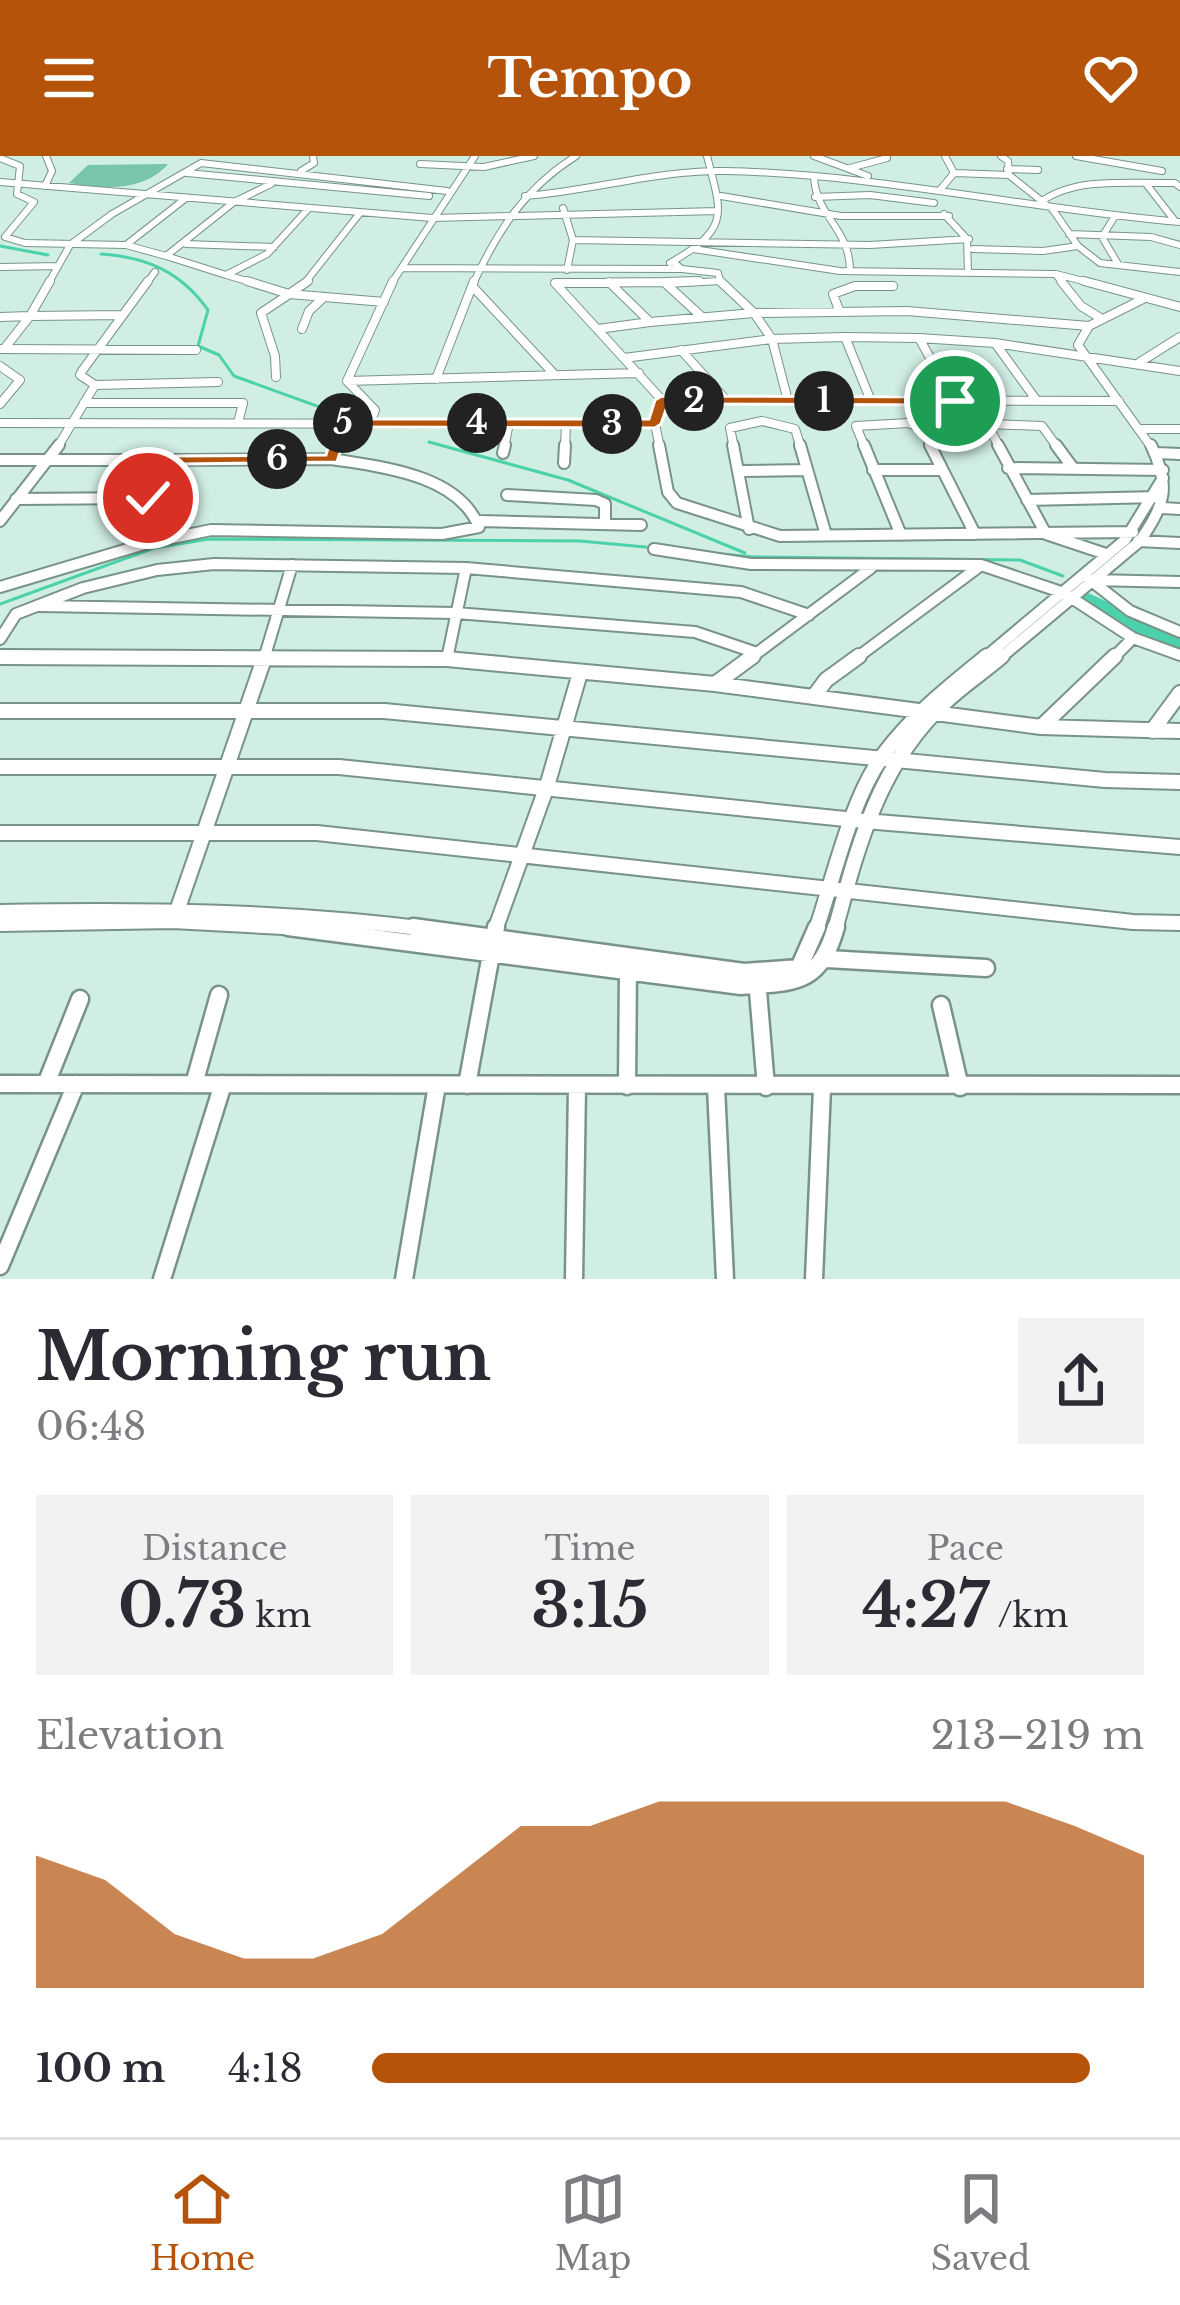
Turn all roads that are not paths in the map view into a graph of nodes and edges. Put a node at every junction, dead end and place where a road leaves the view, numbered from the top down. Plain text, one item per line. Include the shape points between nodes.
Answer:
1 (46, 156) edge
2 (313, 156) edge
3 (475, 156) edge
4 (534, 156) edge
5 (576, 156) edge
6 (706, 156) edge
7 (814, 156) edge
8 (945, 156) edge
9 (1001, 156) edge
10 (1076, 156) edge
11 (885, 157) edge
12 (0, 158) edge
13 (420, 164) dead end
14 (901, 165) dead end
15 (467, 166) junction
16 (848, 169) junction
17 (709, 170) junction
18 (1038, 170) dead end
19 (300, 171) junction
20 (1162, 171) dead end
21 (186, 172) junction
22 (1008, 172) junction
23 (958, 174) junction
24 (1124, 176) dead end
25 (814, 177) junction
26 (0, 182) edge
27 (273, 183) junction
28 (892, 183) junction
29 (17, 184) junction
30 (1147, 184) junction
31 (1178, 184) edge
32 (905, 185) junction
33 (45, 186) junction
34 (944, 192) junction
35 (17, 194) junction
36 (446, 194) junction
37 (144, 195) junction
38 (557, 195) junction
39 (525, 196) junction
40 (722, 196) junction
41 (891, 196) junction
42 (815, 197) junction
43 (186, 198) junction
44 (976, 198) junction
45 (8, 199) dead end
46 (1042, 201) junction
47 (233, 202) junction
48 (934, 202) junction
49 (1126, 206) dead end
50 (309, 208) junction
51 (1052, 210) junction
52 (718, 211) junction
53 (624, 212) junction
54 (360, 213) junction
55 (567, 214) junction
56 (828, 215) junction
57 (1115, 216) junction
58 (508, 217) junction
59 (949, 217) junction
60 (432, 218) junction
61 (1132, 218) junction
62 (1162, 220) junction
63 (1178, 222) edge
64 (1069, 234) junction
65 (640, 237) junction
66 (1102, 237) junction
67 (706, 238) junction
68 (969, 239) junction
69 (573, 240) junction
70 (184, 244) junction
71 (1179, 244) edge
72 (70, 245) junction
73 (125, 245) junction
74 (850, 245) junction
75 (1078, 246) junction
76 (274, 247) junction
77 (693, 249) junction
78 (974, 249) junction
79 (166, 256) junction
80 (673, 262) junction
81 (1118, 264) junction
82 (58, 266) junction
83 (0, 267) edge
84 (403, 268) junction
85 (652, 268) junction
86 (478, 269) junction
87 (682, 269) junction
88 (567, 270) junction
89 (155, 272) dead end
90 (850, 272) junction
91 (968, 272) junction
92 (1056, 274) junction
93 (1179, 274) edge
94 (226, 275) junction
95 (720, 281) junction
96 (609, 282) junction
97 (664, 282) junction
98 (474, 287) junction
99 (894, 291) dead end
100 (290, 294) junction
101 (1145, 298) junction
102 (322, 299) junction
103 (384, 302) junction
104 (1179, 306) edge
105 (838, 310) junction
106 (754, 313) junction
107 (123, 315) junction
108 (30, 316) junction
109 (0, 317) edge
110 (702, 317) junction
111 (1103, 320) junction
112 (650, 322) junction
113 (1089, 326) junction
114 (302, 328) dead end
115 (598, 329) junction
116 (844, 337) junction
117 (1180, 337) edge
118 (919, 338) junction
119 (772, 339) junction
120 (995, 343) junction
121 (2, 349) edge
122 (99, 350) junction
123 (196, 350) dead end
124 (681, 350) junction
125 (1082, 353) junction
126 (625, 358) junction
127 (1139, 363) junction
128 (0, 366) edge
129 (1180, 371) edge
130 (639, 373) junction
131 (554, 374) junction
132 (276, 377) dead end
133 (436, 379) junction
134 (347, 381) junction
135 (218, 382) dead end
136 (95, 385) junction
137 (5, 392) edge
138 (662, 400) junction
139 (727, 401) junction
140 (788, 401) junction
141 (871, 401) junction
142 (955, 401) junction
143 (1036, 401) junction
144 (1119, 401) junction
145 (84, 403) junction
146 (0, 404) edge
147 (370, 422) junction
148 (0, 423) edge
149 (238, 423) junction
150 (342, 423) junction
151 (473, 423) junction
152 (509, 423) junction
153 (75, 424) junction
154 (566, 424) junction
155 (655, 424) junction
156 (1142, 429) junction
157 (1180, 429) edge
158 (466, 446) dead end
159 (503, 453) dead end
160 (1157, 454) junction
161 (1180, 454) edge
162 (332, 459) junction
163 (0, 460) edge
164 (45, 460) junction
165 (177, 460) junction
166 (564, 464) dead end
167 (1008, 468) junction
168 (1073, 468) junction
169 (806, 470) junction
170 (873, 470) junction
171 (941, 470) junction
172 (739, 471) junction
173 (1163, 474) junction
174 (1180, 479) edge
175 (506, 495) dead end
176 (16, 499) junction
177 (1027, 500) junction
178 (1160, 501) junction
179 (1180, 509) edge
180 (0, 521) edge
181 (480, 521) junction
182 (604, 523) junction
183 (641, 525) dead end
184 (749, 529) junction
185 (975, 534) junction
186 (1046, 534) junction
187 (901, 535) junction
188 (826, 536) junction
189 (1135, 537) junction
190 (1180, 543) edge
191 (654, 549) dead end
192 (1106, 554) junction
193 (981, 565) junction
194 (292, 566) junction
195 (872, 567) junction
196 (466, 568) junction
197 (1087, 579) junction
198 (1180, 582) edge
199 (0, 587) edge
200 (1068, 596) junction
201 (35, 606) junction
202 (282, 607) junction
203 (456, 613) junction
204 (16, 614) junction
205 (809, 615) junction
206 (1146, 619) junction
207 (0, 620) edge
208 (1180, 620) edge
209 (1180, 632) edge
210 (1133, 638) junction
211 (0, 639) edge
212 (754, 652) junction
213 (1180, 655) edge
214 (0, 657) edge
215 (263, 657) junction
216 (447, 659) junction
217 (580, 673) junction
218 (715, 683) junction
219 (1180, 693) edge
220 (815, 695) junction
221 (244, 709) junction
222 (930, 709) junction
223 (0, 711) edge
224 (1041, 727) junction
225 (561, 728) junction
226 (1152, 731) junction
227 (1180, 731) edge
228 (888, 758) junction
229 (225, 764) junction
230 (0, 767) edge
231 (1180, 782) edge
232 (547, 786) junction
233 (859, 820) junction
234 (0, 833) edge
235 (203, 833) junction
236 (1180, 847) edge
237 (521, 855) junction
238 (836, 890) junction
239 (0, 912) edge
240 (175, 915) junction
241 (1180, 923) edge
242 (0, 924) edge
243 (492, 943) junction
244 (827, 959) junction
245 (986, 968) dead end
246 (628, 969) junction
247 (757, 979) junction
248 (219, 995) dead end
249 (80, 999) dead end
250 (941, 1006) dead end
251 (0, 1084) edge
252 (46, 1084) junction
253 (76, 1084) junction
254 (194, 1084) junction
255 (223, 1084) junction
256 (436, 1085) junction
257 (467, 1085) junction
258 (1180, 1085) edge
259 (577, 1086) junction
260 (627, 1086) junction
261 (716, 1087) junction
262 (766, 1087) junction
263 (961, 1087) junction
264 (822, 1088) junction
265 (0, 1266) edge
266 (162, 1279) edge
267 (404, 1279) edge
268 (574, 1279) edge
269 (724, 1279) edge
270 (814, 1279) edge

1 - 33 street via 52,171
2 - 19 street
3 - 15 street
4 - 15 street
5 - 39 street
6 - 17 street
7 - 16 street
8 - 23 street
9 - 22 street
10 - 20 street
11 - 14 street
11 - 16 street
12 - 29 street via 20,166
13 - 15 street
15 - 36 street
16 - 28 street
17 - 25 street
17 - 38 street
17 - 40 street
18 - 22 street
19 - 21 street via 208,162
19 - 27 street
19 - 36 street
21 - 27 street
21 - 37 street
22 - 23 street
22 - 46 street
23 - 34 street
23 - 44 street
24 - 31 street
25 - 28 street
25 - 42 street
26 - 29 street
27 - 36 street
27 - 47 street
28 - 32 street
29 - 33 street
29 - 35 street
30 - 31 street
30 - 46 street via 1060,190
30 - 63 street
32 - 34 street
32 - 41 street
33 - 37 street
34 - 44 street
34 - 48 street
35 - 45 street
35 - 72 street via 34,205 5,237
36 - 60 street
37 - 43 street
37 - 72 street
38 - 39 street
38 - 55 street
39 - 58 street
40 - 52 street
40 - 56 street
41 - 42 street
41 - 48 street
42 - 56 street
43 - 47 street
43 - 73 street
44 - 51 street
46 - 51 street
47 - 50 street
47 - 70 street
48 - 59 street
49 - 61 street
50 - 54 street
50 - 76 street
51 - 57 street
51 - 64 street
52 - 53 street
52 - 67 street
53 - 55 street
53 - 65 street
54 - 60 street
54 - 100 street
55 - 58 street
55 - 69 street
56 - 59 street
56 - 74 street
57 - 61 street
57 - 66 street
58 - 60 street
58 - 86 street
59 - 68 street
60 - 84 street
61 - 62 street
62 - 63 street
62 - 71 street
64 - 66 street
64 - 75 street
65 - 67 street
65 - 69 street
66 - 71 street
66 - 81 street
67 - 74 street
67 - 77 street
68 - 74 street
68 - 78 street
69 - 88 street
70 - 76 street
70 - 79 street
72 - 73 street
72 - 82 street
73 - 79 street
74 - 90 street
75 - 78 street
75 - 81 street via 1099,263
76 - 94 street
77 - 80 street
77 - 90 street
78 - 91 street
79 - 94 street
80 - 85 street
80 - 87 street
81 - 93 street
82 - 83 street
82 - 108 street
84 - 86 street
84 - 103 street
85 - 87 street
85 - 88 street
86 - 88 street
86 - 98 street
87 - 95 street via 712,271
89 - 107 street
90 - 91 street
91 - 92 street
92 - 101 street
92 - 111 street
94 - 100 street
95 - 97 street
95 - 106 street
96 - 97 street
96 - 112 street
96 - 115 street via 555,284
97 - 110 street
98 - 131 street
98 - 133 street
99 - 105 street via 833,294
100 - 102 street
100 - 132 street via 262,313 279,351
101 - 104 street
101 - 111 street
102 - 103 street
102 - 114 street
103 - 134 street
105 - 106 street
105 - 113 street
106 - 110 street
106 - 119 street
107 - 108 street
107 - 122 street
108 - 109 street
108 - 121 street
110 - 112 street
111 - 113 street
112 - 115 street
113 - 125 street via 1079,337
115 - 126 street
116 - 118 street
116 - 119 street
116 - 141 street
117 - 127 street
118 - 120 street
118 - 142 street
119 - 124 street
119 - 140 street
120 - 125 street
120 - 143 street
121 - 122 street
122 - 123 street
122 - 136 street via 80,375
124 - 126 street
124 - 139 street
125 - 127 street
125 - 144 street
126 - 130 street
127 - 129 street
128 - 137 street via 20,380
130 - 131 street
130 - 138 street
131 - 133 street
133 - 134 street
134 - 147 street via 375,410
135 - 136 street
136 - 145 street
137 - 146 street
138 - 139 street
138 - 155 street
139 - 140 street
140 - 141 street
141 - 142 street
142 - 143 street
143 - 144 street
144 - 156 street
145 - 149 street via 243,403
145 - 153 street
147 - 150 street
147 - 151 street
148 - 153 street
149 - 150 street
149 - 153 street
150 - 162 street
151 - 152 street
151 - 158 street
152 - 154 street
152 - 159 street
153 - 164 street
154 - 155 street
154 - 166 street
155 - 184 street via 677,503
156 - 157 street
156 - 160 street
160 - 161 street
160 - 173 street
162 - 165 street
162 - 181 street via 423,480
163 - 164 street
164 - 165 street
164 - 176 street
165 - 176 street via 162,490 148,498
167 - 168 street
167 - 168 street via 987,424 1042,426
167 - 177 street
168 - 173 street
169 - 172 street
169 - 172 street via 791,426 737,423 730,428
169 - 188 street
170 - 171 street
170 - 171 street via 856,426 922,428
170 - 187 street
171 - 185 street
172 - 184 street
173 - 174 street
173 - 178 street
175 - 182 street via 596,500 605,504
176 - 180 street
177 - 178 street
177 - 186 street
178 - 179 street
178 - 189 street
181 - 182 street
181 - 199 street via 476,529 442,534 211,530
182 - 183 street
184 - 188 street
185 - 186 street
185 - 187 street
186 - 189 street
186 - 192 street
187 - 188 street
189 - 190 street
189 - 192 street
189 - 197 street
191 - 195 street via 751,564
192 - 197 street
193 - 195 street
193 - 200 street
193 - 220 street
194 - 196 street
194 - 201 street via 157,570
194 - 202 street
195 - 205 street
196 - 203 street
196 - 205 street via 741,592
197 - 198 street
197 - 200 street
197 - 206 street
200 - 210 street
200 - 222 street
201 - 202 street
201 - 204 street
202 - 203 street
202 - 215 street
203 - 212 street via 695,632
203 - 216 street
204 - 207 street
204 - 211 street
205 - 212 street
206 - 208 street
206 - 209 street
210 - 213 street
210 - 224 street
212 - 218 street
214 - 215 street
215 - 216 street
215 - 221 street
216 - 217 street
217 - 218 street
217 - 225 street
218 - 220 street
219 - 226 street
220 - 222 street
221 - 223 street
221 - 225 street via 384,711
221 - 229 street
222 - 224 street
222 - 228 street
224 - 226 street
225 - 228 street
225 - 232 street
226 - 227 street
228 - 231 street
228 - 233 street
229 - 230 street
229 - 232 street
229 - 235 street
232 - 233 street
232 - 237 street
233 - 236 street
233 - 238 street
234 - 235 street
235 - 237 street via 317,833
235 - 240 street
237 - 238 street
237 - 243 street
238 - 241 street
238 - 244 street
238 - 247 street via 799,968
239 - 240 street
240 - 242 street
240 - 243 street
243 - 246 street
243 - 247 street
243 - 257 street
244 - 245 street
244 - 247 street via 802,981
246 - 247 street
246 - 260 street
247 - 262 street
248 - 254 street
249 - 252 street
250 - 263 street
251 - 252 street
252 - 253 street
253 - 254 street
253 - 265 street
254 - 255 street
255 - 256 street
255 - 266 street
256 - 257 street
256 - 267 street
257 - 259 street
258 - 263 street
259 - 260 street
259 - 268 street
260 - 261 street
261 - 262 street
261 - 269 street
262 - 264 street
263 - 264 street
264 - 270 street

